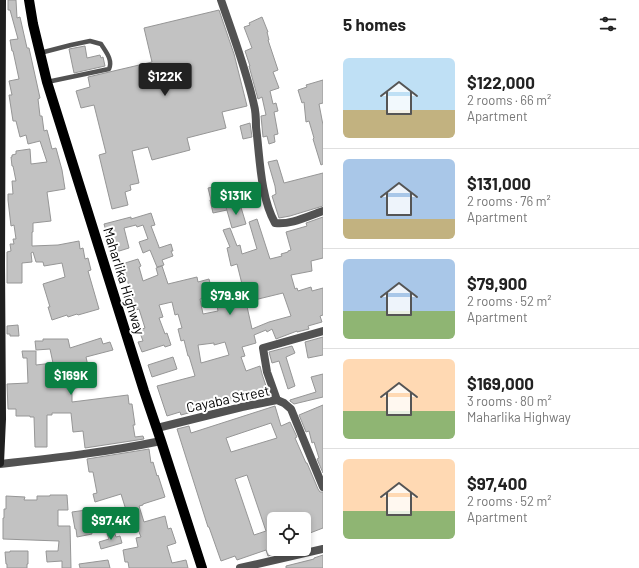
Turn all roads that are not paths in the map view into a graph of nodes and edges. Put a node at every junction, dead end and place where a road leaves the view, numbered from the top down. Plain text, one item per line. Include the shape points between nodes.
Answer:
1 (2, 0) edge
2 (29, 0) edge
3 (221, 0) edge
4 (40, 53) junction
5 (1, 74) edge
6 (47, 82) junction
7 (323, 211) edge
8 (1, 265) edge
9 (323, 331) edge
10 (277, 400) junction
11 (156, 428) junction
12 (161, 441) junction
13 (0, 464) edge
14 (323, 487) edge
15 (323, 548) edge
16 (202, 568) edge
17 (240, 568) edge

1 - 5 street
2 - 4 main road, Maharlika Highway
3 - 7 street via 241,58 254,107 259,159 271,214 276,223 281,224
4 - 6 main road, Maharlika Highway
4 - 6 lane via 90,42 102,44 109,56 109,69
5 - 8 street
6 - 11 main road, Maharlika Highway
8 - 13 street
9 - 10 street via 263,348 267,372
10 - 11 street, Cayaba Street
10 - 14 street, Cayaba Street via 291,409
11 - 12 main road, Maharlika Highway
12 - 13 street via 66,457
12 - 16 main road, Maharlika Highway
15 - 17 street

